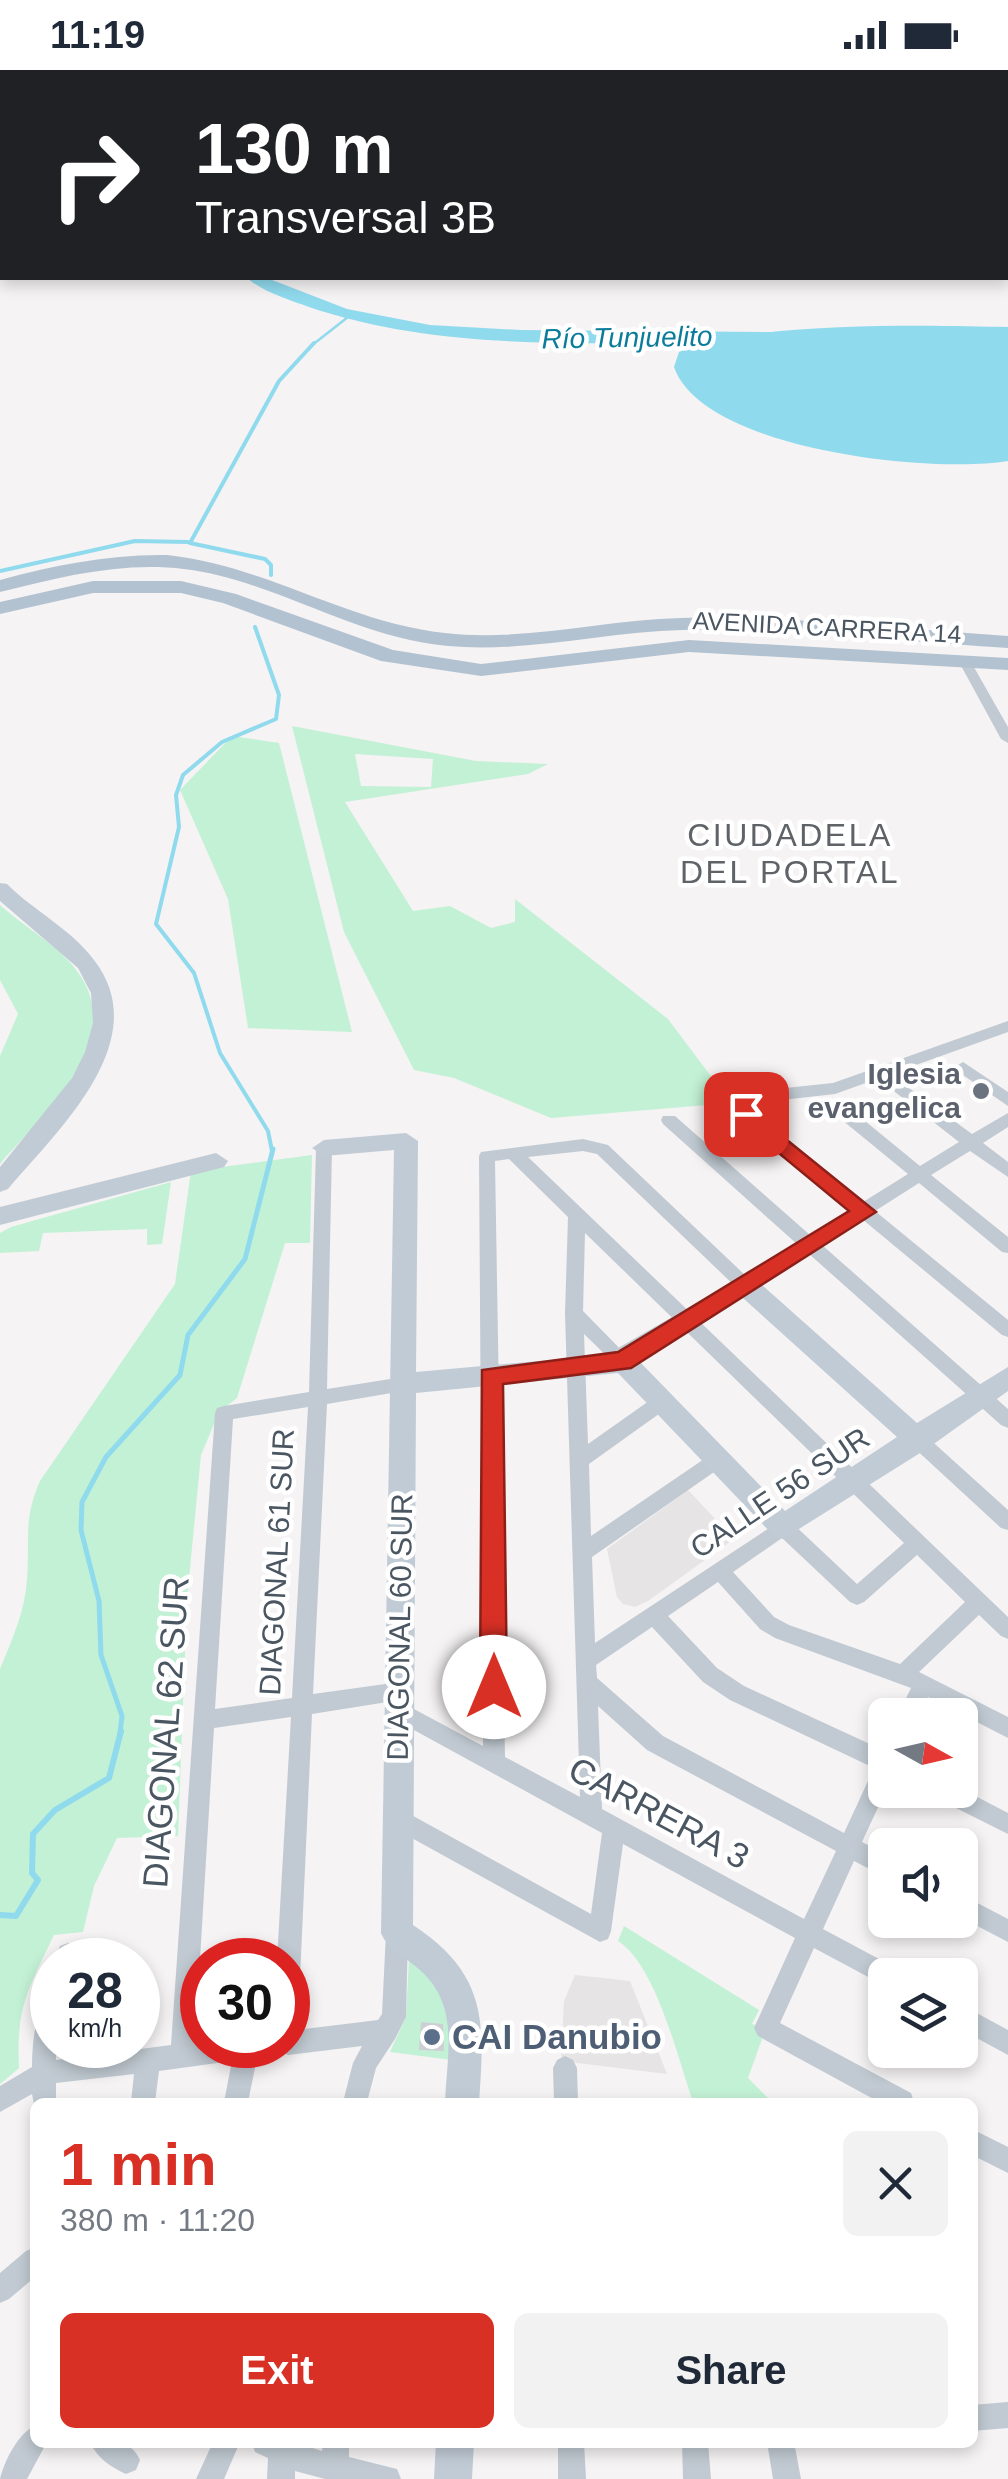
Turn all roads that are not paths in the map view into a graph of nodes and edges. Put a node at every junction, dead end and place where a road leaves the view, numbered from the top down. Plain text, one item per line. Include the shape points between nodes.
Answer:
1 (0, 586) edge
2 (0, 611) edge
3 (1008, 642) edge
4 (966, 662) junction
5 (1008, 664) edge
6 (1008, 739) edge
7 (0, 889) edge
8 (1008, 1026) edge
9 (963, 1067) dead end
10 (901, 1088) dead end
11 (1008, 1100) edge
12 (837, 1106) dead end
13 (1008, 1119) edge
14 (670, 1120) dead end
15 (972, 1143) junction
16 (324, 1148) joint
17 (512, 1153) junction
18 (216, 1161) dead end
19 (1008, 1170) edge
20 (922, 1176) junction
21 (0, 1182) edge
22 (864, 1212) junction
23 (0, 1216) edge
24 (577, 1216) junction
25 (811, 1245) junction
26 (1008, 1247) edge
27 (745, 1285) junction
28 (574, 1313) junction
29 (687, 1321) junction
30 (1008, 1330) edge
31 (623, 1361) junction
32 (576, 1369) junction
33 (491, 1376) junction
34 (1008, 1377) edge
35 (403, 1384) junction
36 (980, 1396) junction
37 (318, 1398) junction
38 (663, 1401) junction
39 (1008, 1420) edge
40 (918, 1440) junction
41 (720, 1458) junction
42 (580, 1460) junction
43 (854, 1482) junction
44 (1008, 1522) edge
45 (782, 1527) junction
46 (918, 1543) junction
47 (583, 1552) junction
48 (721, 1572) junction
49 (979, 1602) junction
50 (655, 1616) junction
51 (1008, 1630) edge
52 (586, 1672) junction
53 (903, 1674) junction
54 (923, 1684) junction
55 (917, 1698) edge
56 (399, 1701) junction
57 (302, 1705) junction
58 (205, 1720) junction
59 (1008, 1728) edge
60 (868, 1757) edge
61 (494, 1764) junction
62 (868, 1804) edge
63 (977, 1808) edge
64 (592, 1816) junction
65 (398, 1818) junction
66 (1008, 1824) edge
67 (614, 1829) junction
68 (849, 1847) junction
69 (868, 1857) edge
70 (978, 1915) edge
71 (1008, 1931) edge
72 (397, 1933) junction
73 (810, 1933) junction
74 (190, 1938) edge
75 (290, 1938) edge
76 (868, 1965) edge
77 (978, 2026) edge
78 (387, 2031) junction
79 (310, 2040) edge
80 (1008, 2043) edge
81 (44, 2068) edge
82 (79, 2068) edge
83 (147, 2068) edge
84 (249, 2068) edge
85 (566, 2068) dead end
86 (44, 2072) junction
87 (44, 2098) edge
88 (143, 2098) edge
89 (238, 2098) edge
90 (356, 2098) edge
91 (462, 2098) edge
92 (566, 2098) edge
93 (895, 2098) edge
94 (0, 2100) edge
95 (978, 2144) edge
96 (1008, 2160) edge
97 (30, 2264) edge
98 (0, 2290) edge
99 (1008, 2415) edge
100 (978, 2418) edge
101 (30, 2448) edge
102 (111, 2448) edge
103 (224, 2448) edge
104 (456, 2448) edge
105 (571, 2448) edge
106 (696, 2448) edge
107 (781, 2448) edge
108 (336, 2455) edge
109 (276, 2458) edge
110 (126, 2460) dead end
111 (12, 2479) edge
112 (210, 2479) edge
113 (387, 2479) edge
114 (453, 2479) edge
115 (572, 2479) edge
116 (697, 2479) edge
117 (787, 2479) edge

1 - 3 main road, AVENIDA CARRERA 14 via 88,565 162,560 230,572 372,623 445,639 506,641 698,624
2 - 4 main road, AVENIDA CARRERA 14 via 114,585 181,587 230,598 388,656 461,669 520,669 700,646
4 - 5 main road, AVENIDA CARRERA 14
4 - 6 street
7 - 21 street via 90,969 105,1018 92,1065
8 - 22 street via 835,1088 747,1106
9 - 11 street
10 - 15 street
12 - 20 street
13 - 15 street
14 - 25 street
15 - 19 street
15 - 20 street
16 - 35 street, DIAGONAL 60 SUR via 406,1141
16 - 37 street, DIAGONAL 61 SUR
17 - 24 street
17 - 27 street via 602,1149
17 - 33 street via 487,1156
18 - 23 street
20 - 22 street
20 - 26 street
22 - 25 street
22 - 30 street
24 - 28 street
24 - 29 street
25 - 27 street
25 - 36 street
27 - 29 street
27 - 40 street
28 - 31 street
28 - 32 street
29 - 31 street
29 - 43 street
31 - 32 street
31 - 38 street
32 - 33 street
32 - 42 street
33 - 35 street
33 - 61 street
34 - 36 street, CALLE 56 SUR
35 - 37 street
35 - 56 street, DIAGONAL 60 SUR
36 - 39 street
36 - 40 street, CALLE 56 SUR
37 - 57 street, DIAGONAL 61 SUR
37 - 58 street, DIAGONAL 62 SUR via 224,1412
38 - 41 street
38 - 42 street
40 - 43 street, CALLE 56 SUR
40 - 44 street
41 - 45 street
41 - 47 street
42 - 47 street
43 - 45 street, CALLE 56 SUR
43 - 46 street
45 - 46 street via 857,1596
45 - 48 street, CALLE 56 SUR
46 - 49 street
47 - 52 street
48 - 50 street, CALLE 56 SUR
48 - 53 street via 767,1624
49 - 51 street
49 - 53 street
50 - 52 street, CALLE 56 SUR
50 - 60 street via 737,1693
52 - 64 street
52 - 68 street via 655,1743
53 - 54 street
54 - 55 street
54 - 59 street
56 - 57 street
56 - 61 street, CARRERA 3
56 - 65 street, DIAGONAL 60 SUR
57 - 58 street
57 - 75 street, DIAGONAL 61 SUR
58 - 74 street, DIAGONAL 62 SUR
61 - 64 street, CARRERA 3
62 - 68 street
63 - 66 street
64 - 67 street, CARRERA 3
65 - 67 street via 600,1931
65 - 72 street, DIAGONAL 60 SUR
67 - 73 street, CARRERA 3
68 - 69 street
68 - 73 street
70 - 71 street
72 - 78 street, DIAGONAL 60 SUR via 398,2002
72 - 91 street via 433,1955 461,1990
73 - 76 street, CARRERA 3
73 - 93 street via 766,2028
77 - 80 street
78 - 79 street
78 - 90 street, DIAGONAL 60 SUR via 365,2063
81 - 86 street
82 - 86 street
83 - 88 street
84 - 89 street
85 - 92 street
86 - 87 street
86 - 94 street
95 - 96 street
97 - 98 street
99 - 100 street
101 - 111 street
102 - 110 street
103 - 112 street
104 - 114 street
105 - 115 street
106 - 116 street
107 - 117 street
108 - 109 street
108 - 113 street

